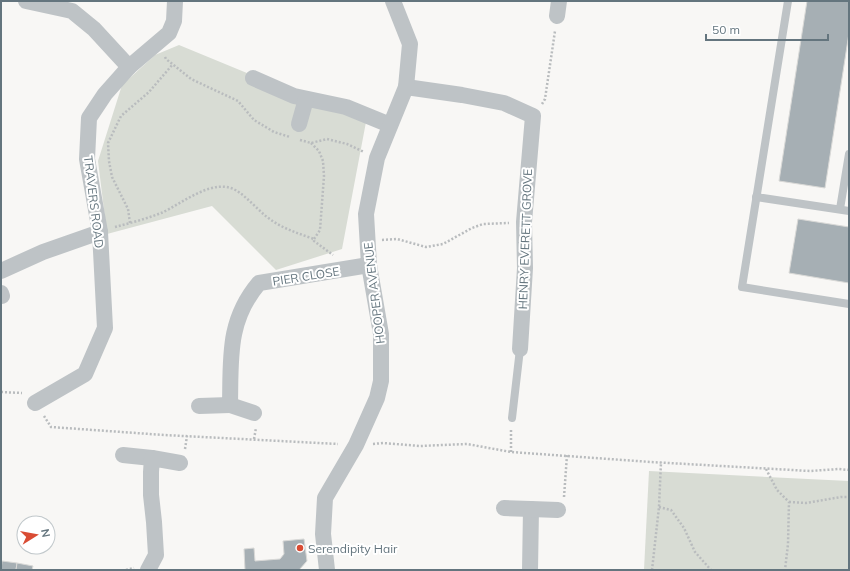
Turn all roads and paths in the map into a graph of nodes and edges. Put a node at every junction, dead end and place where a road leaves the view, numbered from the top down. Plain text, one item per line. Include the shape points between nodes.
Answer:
1 (26, 1) edge
2 (175, 1) edge
3 (393, 1) edge
4 (788, 1) edge
5 (558, 9) edge
6 (158, 42) junction
7 (173, 64) junction
8 (129, 67) junction
9 (253, 78) dead end
10 (406, 87) junction
11 (306, 98) junction
12 (533, 116) junction
13 (299, 124) dead end
14 (390, 124) junction
15 (311, 143) junction
16 (849, 154) edge
17 (377, 158) junction
18 (756, 197) junction
19 (840, 210) junction
20 (849, 211) edge
21 (524, 222) junction
22 (130, 223) junction
23 (100, 232) junction
24 (314, 239) junction
25 (368, 242) junction
26 (333, 255) dead end
27 (369, 265) junction
28 (1, 271) edge
29 (849, 304) edge
30 (520, 349) joint
31 (1, 392) edge
32 (35, 403) junction
33 (230, 405) junction
34 (199, 406) dead end
35 (254, 413) dead end
36 (512, 418) joint
37 (356, 445) junction
38 (511, 452) junction
39 (123, 454) dead end
40 (567, 455) junction
41 (152, 458) junction
42 (661, 462) junction
43 (180, 463) dead end
44 (766, 469) junction
45 (849, 470) edge
46 (849, 497) edge
47 (789, 502) junction
48 (658, 506) junction
49 (504, 508) dead end
50 (531, 509) junction
51 (558, 510) joint
52 (148, 570) edge
53 (327, 570) edge
54 (530, 570) edge
55 (652, 570) edge
56 (711, 570) edge
57 (785, 570) edge

1 - 8 street via 72,11 94,29
2 - 6 street, TRAVERS ROAD via 174,21 169,33
3 - 10 street, HOOPER AVENUE via 410,44
4 - 18 lane
5 - 12 path via 545,100
6 - 7 path via 166,59
6 - 8 street, TRAVERS ROAD
7 - 15 path via 191,79 238,101 254,120 274,132
7 - 22 path via 148,92 121,116 108,143 112,177 128,209
8 - 23 street, TRAVERS ROAD via 105,94 89,118 87,159
9 - 11 street via 294,96
10 - 12 street via 504,103
10 - 14 street, HOOPER AVENUE
11 - 13 street
11 - 14 street via 346,107
12 - 21 street, HENRY EVERETT GROVE
14 - 17 street, HOOPER AVENUE
15 - 17 path via 327,139 347,144
15 - 24 path via 319,151 323,161 324,176 320,230
16 - 19 lane
17 - 25 street, HOOPER AVENUE via 366,214
18 - 19 lane
18 - 29 lane via 742,287
19 - 20 lane
21 - 25 path via 483,224 443,244 426,247 397,239
21 - 30 street, HENRY EVERETT GROVE via 525,268
22 - 23 path
22 - 24 path via 161,213 206,189 222,186 236,190 267,218 286,230
23 - 28 street via 43,252
23 - 32 street, TRAVERS ROAD via 105,328 85,374
24 - 26 path
25 - 27 street, HOOPER AVENUE
27 - 33 street, PIER CLOSE via 259,283 249,295 235,326 231,350
27 - 37 street, HOOPER AVENUE via 381,334 381,381 377,398
30 - 36 lane
31 - 32 path via 29,394
32 - 37 path via 51,427
33 - 34 street
33 - 35 street
36 - 38 path
37 - 38 path via 467,444
37 - 53 street, HOOPER AVENUE via 325,498 323,534
38 - 40 path
39 - 41 street
40 - 42 path
40 - 51 path via 564,496
41 - 43 street
41 - 52 street via 151,495 156,555
42 - 44 path
42 - 48 path
44 - 45 path
44 - 47 path via 777,490
46 - 47 path via 806,503
47 - 57 path
48 - 55 path
48 - 56 path via 671,510 684,528 695,552
49 - 50 street
50 - 51 street
50 - 54 street

